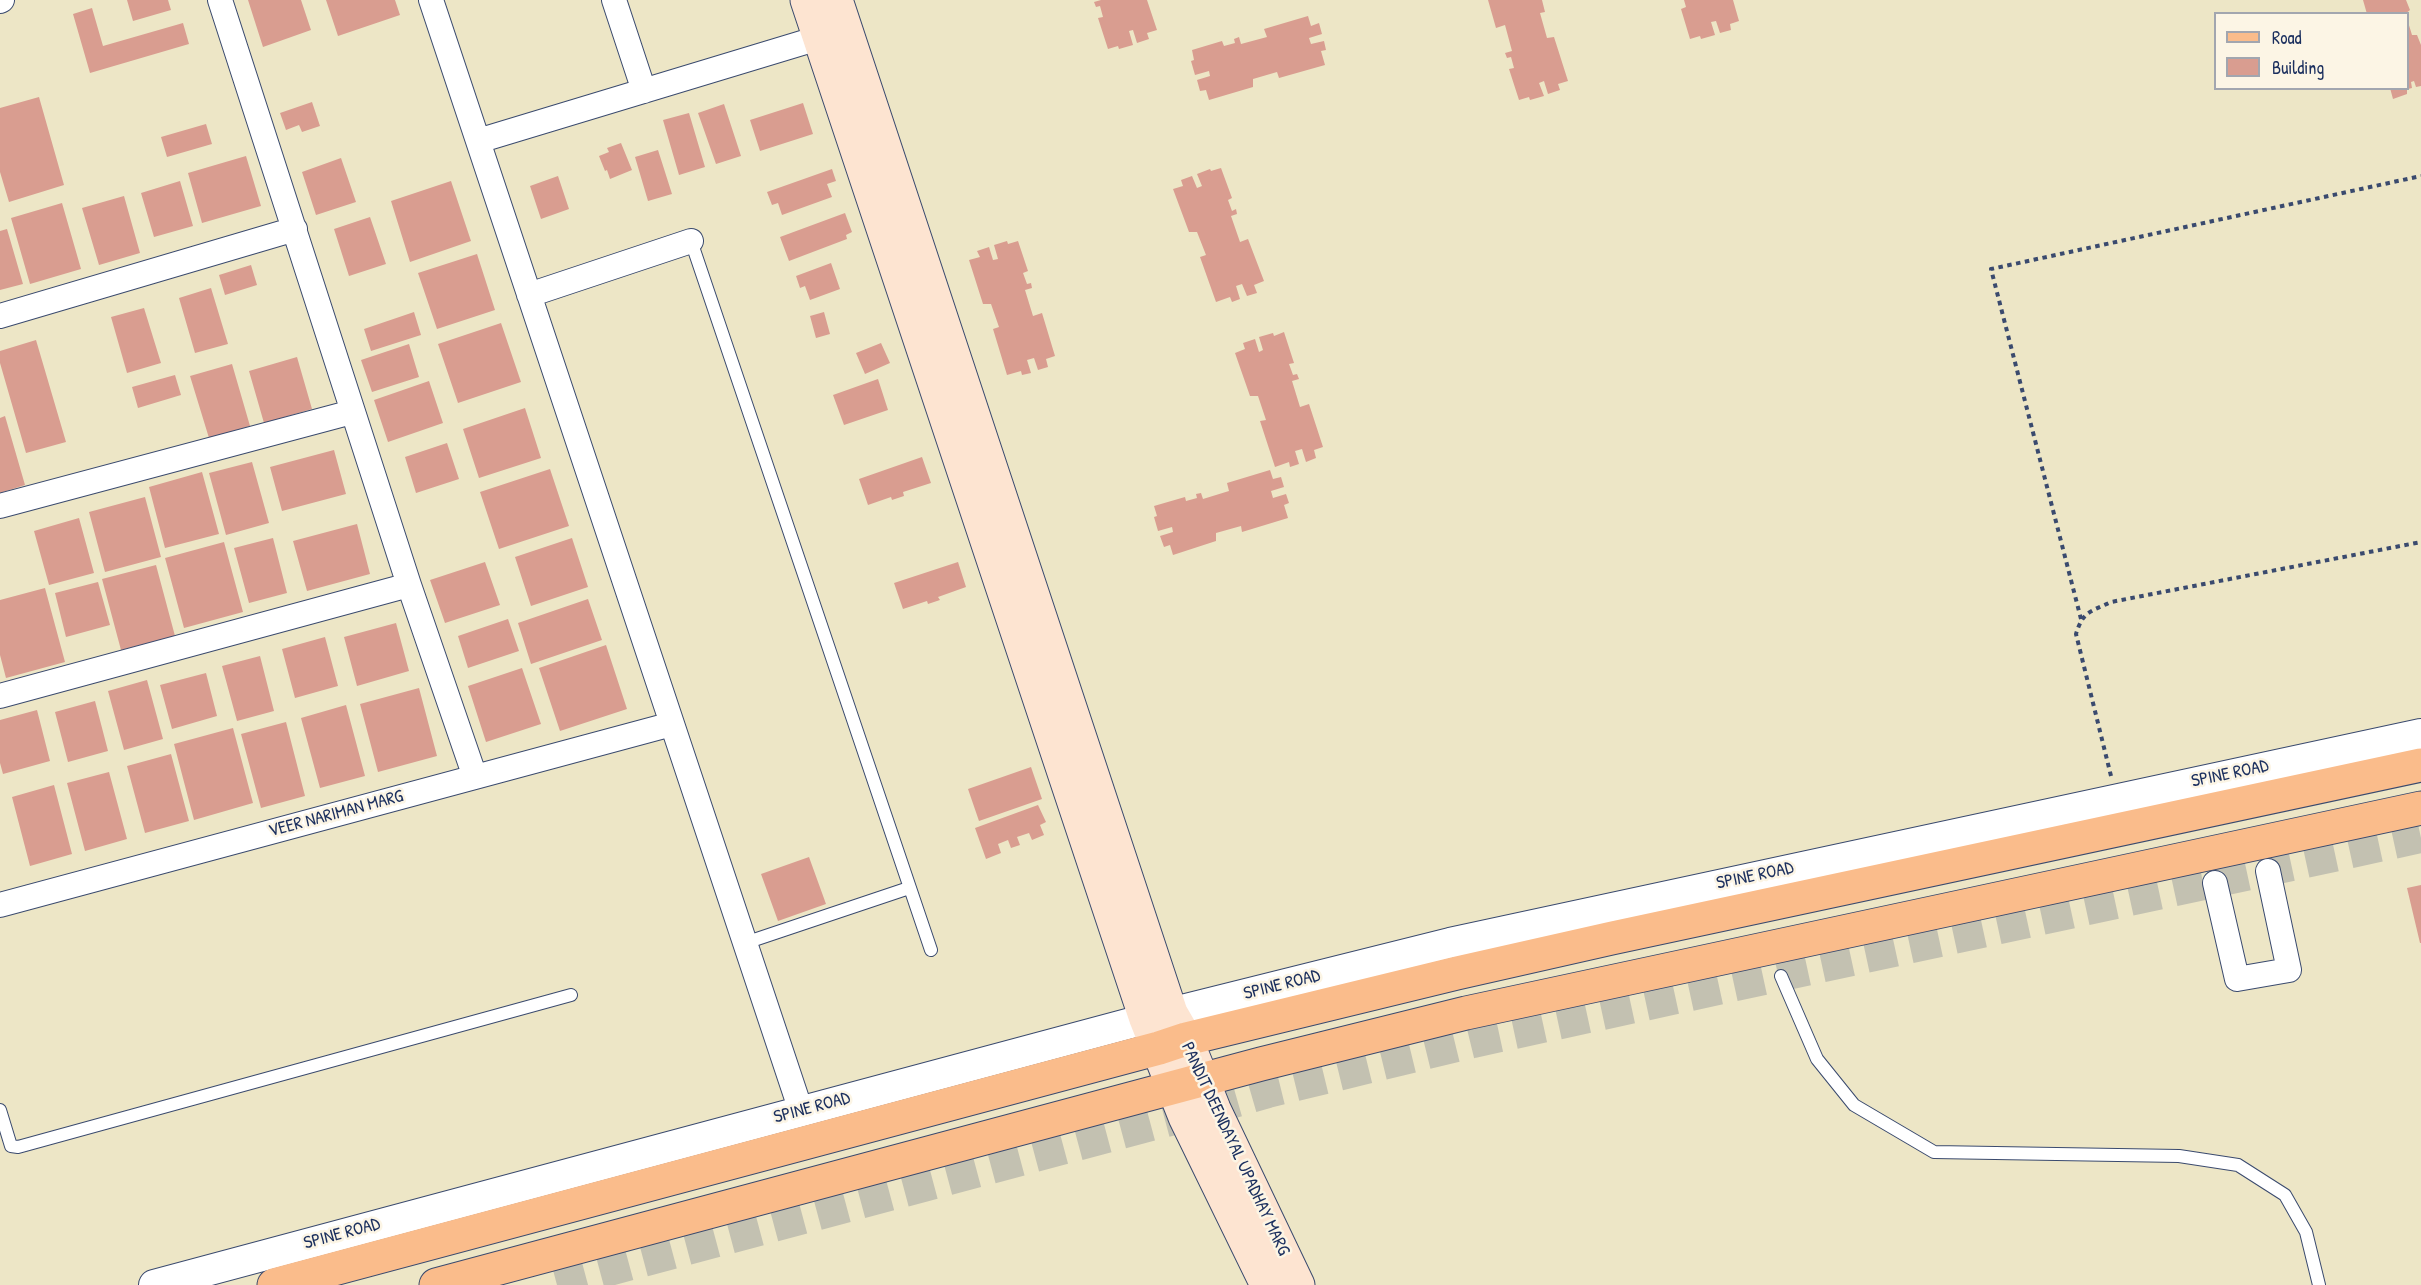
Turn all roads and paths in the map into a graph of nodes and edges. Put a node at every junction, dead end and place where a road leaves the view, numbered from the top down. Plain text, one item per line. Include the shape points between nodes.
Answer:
1 (220, 0) edge
2 (431, 0) edge
3 (614, 0) edge
4 (807, 0) edge
5 (834, 23) edge
6 (644, 91) junction
7 (478, 141) junction
8 (2421, 176) edge
9 (295, 229) junction
10 (691, 241) joint
11 (529, 295) junction
12 (0, 316) edge
13 (352, 412) junction
14 (0, 506) edge
15 (2421, 542) edge
16 (409, 585) junction
17 (2081, 619) junction
18 (0, 696) edge
19 (672, 724) junction
20 (2421, 734) edge
21 (2421, 765) edge
22 (475, 777) junction
23 (2117, 799) junction
24 (2421, 808) edge
25 (2268, 871) dead end
26 (2215, 883) dead end
27 (909, 888) junction
28 (0, 905) edge
29 (745, 943) junction
30 (931, 950) dead end
31 (1781, 976) dead end
32 (572, 996) dead end
33 (1165, 1030) junction
34 (1188, 1083) junction
35 (0, 1110) edge
36 (801, 1111) junction
37 (154, 1285) edge
38 (274, 1285) edge
39 (436, 1285) edge
40 (1267, 1285) edge
41 (1298, 1285) edge
42 (2319, 1285) edge

1 - 9 street
2 - 7 street
3 - 6 street
4 - 5 main road, PANDIT DEENDAYAL UPADHAY MARG
5 - 6 street
5 - 33 main road, PANDIT DEENDAYAL UPADHAY MARG
6 - 7 street
7 - 11 street
8 - 17 path via 1991,268
9 - 12 street
9 - 13 street
10 - 11 street
10 - 27 lane
11 - 19 street
13 - 14 street
13 - 16 street
15 - 17 path via 2110,602
16 - 18 street
16 - 22 street
17 - 23 path via 2076,634
19 - 22 street, VEER NARIMAN MARG
19 - 29 street
20 - 23 street, SPINE ROAD
21 - 33 main road, SPINE ROAD via 1457,972
22 - 28 street, VEER NARIMAN MARG
23 - 33 street, SPINE ROAD via 1461,940
24 - 34 main road via 1499,1006
25 - 26 street via 2289,970 2237,979
27 - 29 lane
27 - 30 lane
29 - 36 street
31 - 42 lane via 1817,1059 1854,1105 1934,1152 2179,1155 2238,1165 2285,1195 2306,1232
32 - 35 lane via 18,1147 10,1146
33 - 34 main road, PANDIT DEENDAYAL UPADHAY MARG
33 - 36 street, SPINE ROAD
33 - 38 main road, SPINE ROAD
34 - 39 main road
34 - 40 main road, PANDIT DEENDAYAL UPADHAY MARG via 1185,1117
34 - 41 main road, PANDIT DEENDAYAL UPADHAY MARG
36 - 37 street, SPINE ROAD

